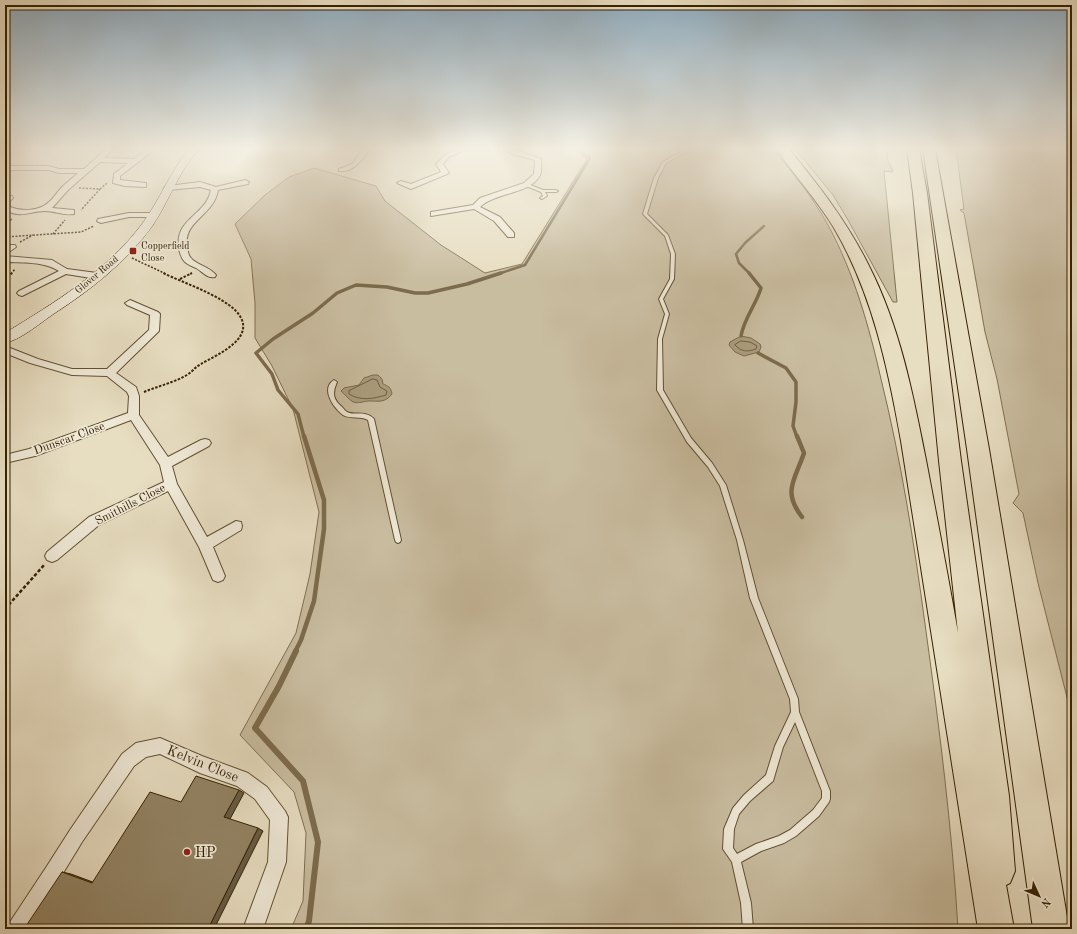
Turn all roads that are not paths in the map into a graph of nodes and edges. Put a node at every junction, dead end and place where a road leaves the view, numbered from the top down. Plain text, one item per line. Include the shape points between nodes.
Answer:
1 (61, 193) edge
2 (166, 193) edge
3 (213, 193) edge
4 (501, 193) edge
5 (544, 193) edge
6 (652, 193) edge
7 (816, 193) edge
8 (920, 193) edge
9 (936, 193) edge
10 (5, 198) edge
11 (542, 198) dead end
12 (475, 207) junction
13 (44, 209) junction
14 (73, 214) road end
15 (434, 214) dead end
16 (154, 215) junction
17 (99, 222) road end
18 (511, 235) dead end
19 (5, 259) edge
20 (65, 270) junction
21 (97, 276) junction
22 (212, 276) dead end
23 (22, 293) dead end
24 (130, 303) dead end
25 (5, 339) edge
26 (5, 349) edge
27 (109, 373) junction
28 (334, 382) dead end
29 (133, 415) junction
30 (205, 443) dead end
31 (5, 459) edge
32 (166, 464) junction
33 (171, 484) junction
34 (236, 526) dead end
35 (398, 540) dead end
36 (205, 545) junction
37 (52, 556) road end
38 (218, 576) dead end
39 (795, 712) junction
40 (736, 860) junction
41 (17, 929) edge
42 (253, 929) edge
43 (748, 929) edge
44 (996, 929) edge
45 (1003, 929) edge
46 (1051, 929) edge

1 - 13 street
2 - 16 street, Glover Road
3 - 22 street via 208,205 181,234 185,257
4 - 12 street
5 - 11 lane via 545,196
6 - 39 lane via 645,214 667,236 673,254 672,279 661,300 667,314 660,339 660,390 689,440 723,485 754,598 794,699
7 - 44 highway via 848,239 870,286 893,352 908,420
8 - 45 highway via 992,789
9 - 46 highway
10 - 13 street via 9,198 5,202 11,211
12 - 15 street
12 - 18 street via 497,219
13 - 14 street
16 - 17 street via 129,215
16 - 21 street, Glover Road via 140,234
19 - 20 street via 41,261
20 - 21 street
20 - 23 street
21 - 25 street, Glover Road
24 - 27 street via 155,314 154,331
26 - 27 street via 72,372
27 - 29 street via 132,390
28 - 35 lane via 330,390 331,398 346,414 371,418
29 - 31 street, Dunscar Close via 31,453
29 - 32 street
30 - 32 street
32 - 33 street
33 - 36 street
33 - 37 street, Smithills Close via 94,521
34 - 36 street
36 - 38 street
39 - 40 lane via 779,746 770,778 736,811 728,829 728,849
39 - 40 lane via 826,791 826,799 816,813 793,833
40 - 43 lane via 746,903
41 - 42 street, Kelvin Close via 128,760 142,749 160,746 200,764 242,778 261,793 279,817 277,862

